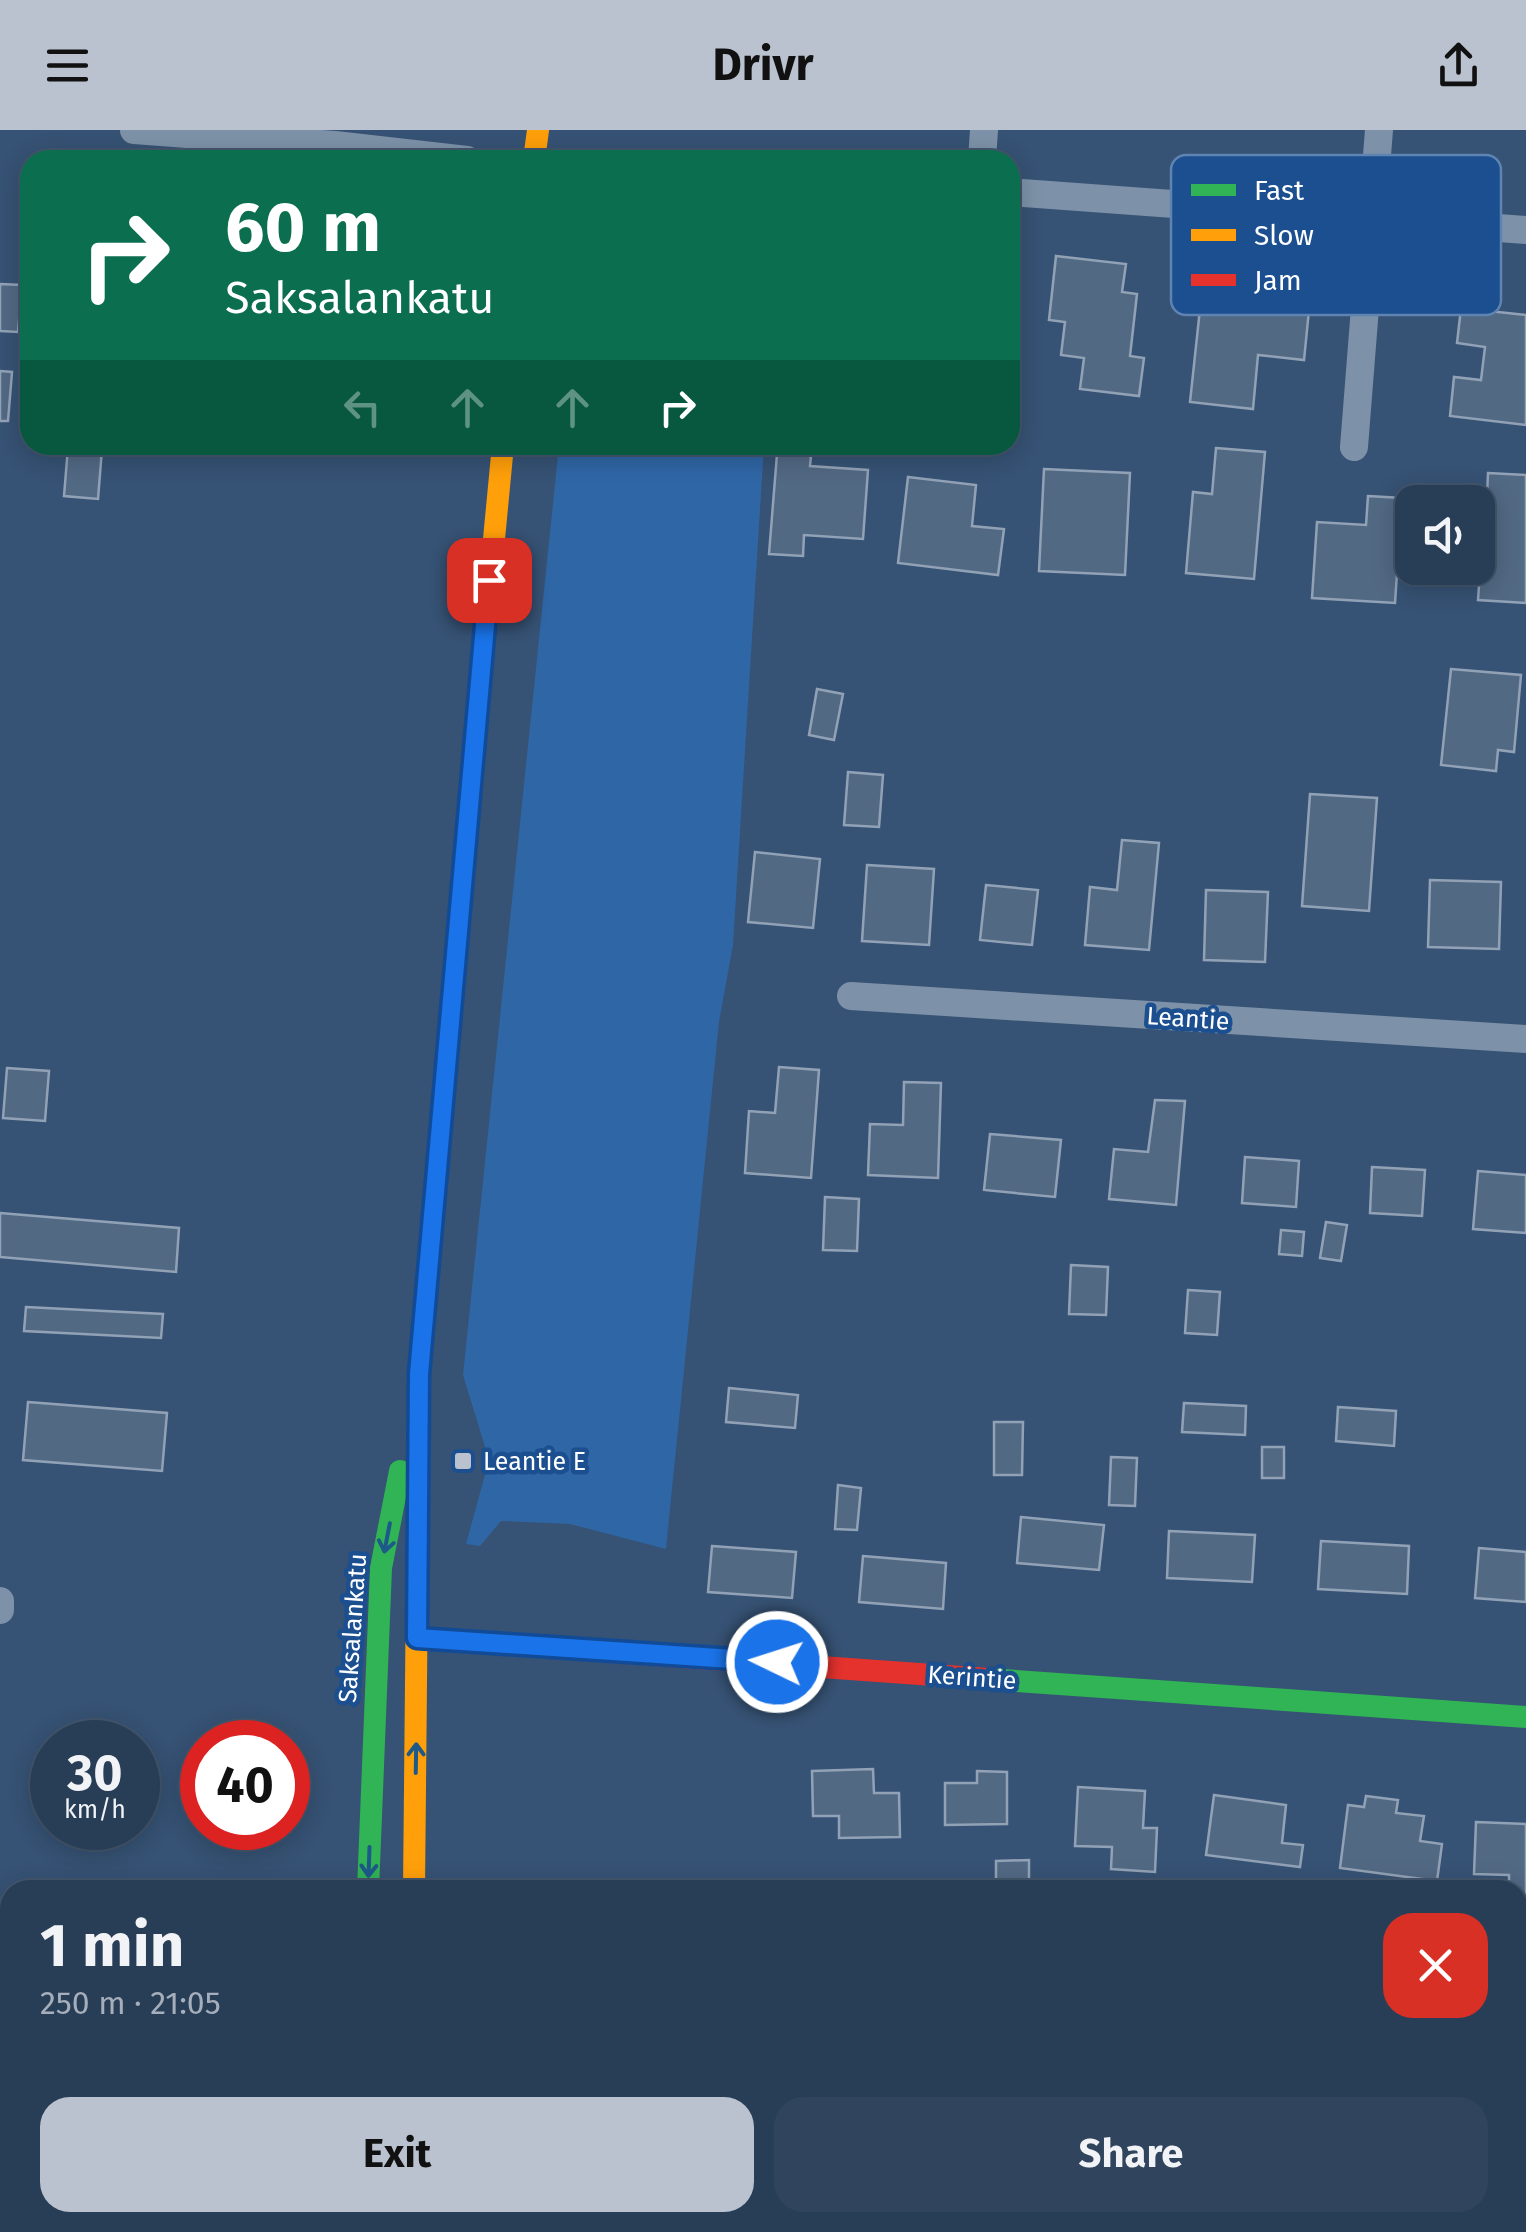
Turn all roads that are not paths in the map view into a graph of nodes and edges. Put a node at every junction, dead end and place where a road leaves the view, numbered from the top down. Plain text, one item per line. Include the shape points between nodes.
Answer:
1 (134, 130) edge
2 (1379, 130) edge
3 (385, 150) edge
4 (1376, 155) edge
5 (1020, 193) edge
6 (1171, 204) edge
7 (1501, 228) edge
8 (1526, 230) edge
9 (1363, 315) edge
10 (1354, 447) dead end
11 (502, 455) edge
12 (851, 996) dead end
13 (1526, 1039) edge
14 (419, 1374) junction
15 (0, 1601) edge
16 (0, 1610) edge
17 (417, 1638) junction
18 (1526, 1717) edge
19 (368, 1880) edge
20 (414, 1880) edge

1 - 3 street
2 - 4 street
5 - 6 street
7 - 8 street
9 - 10 street
11 - 14 main road, Saksalankatu
12 - 13 street, Leantie
14 - 17 main road, Saksalankatu
14 -> 19 main road, Saksalankatu via 381,1568
15 - 16 street
17 - 18 main road, Kerintie
20 -> 17 main road, Saksalankatu

